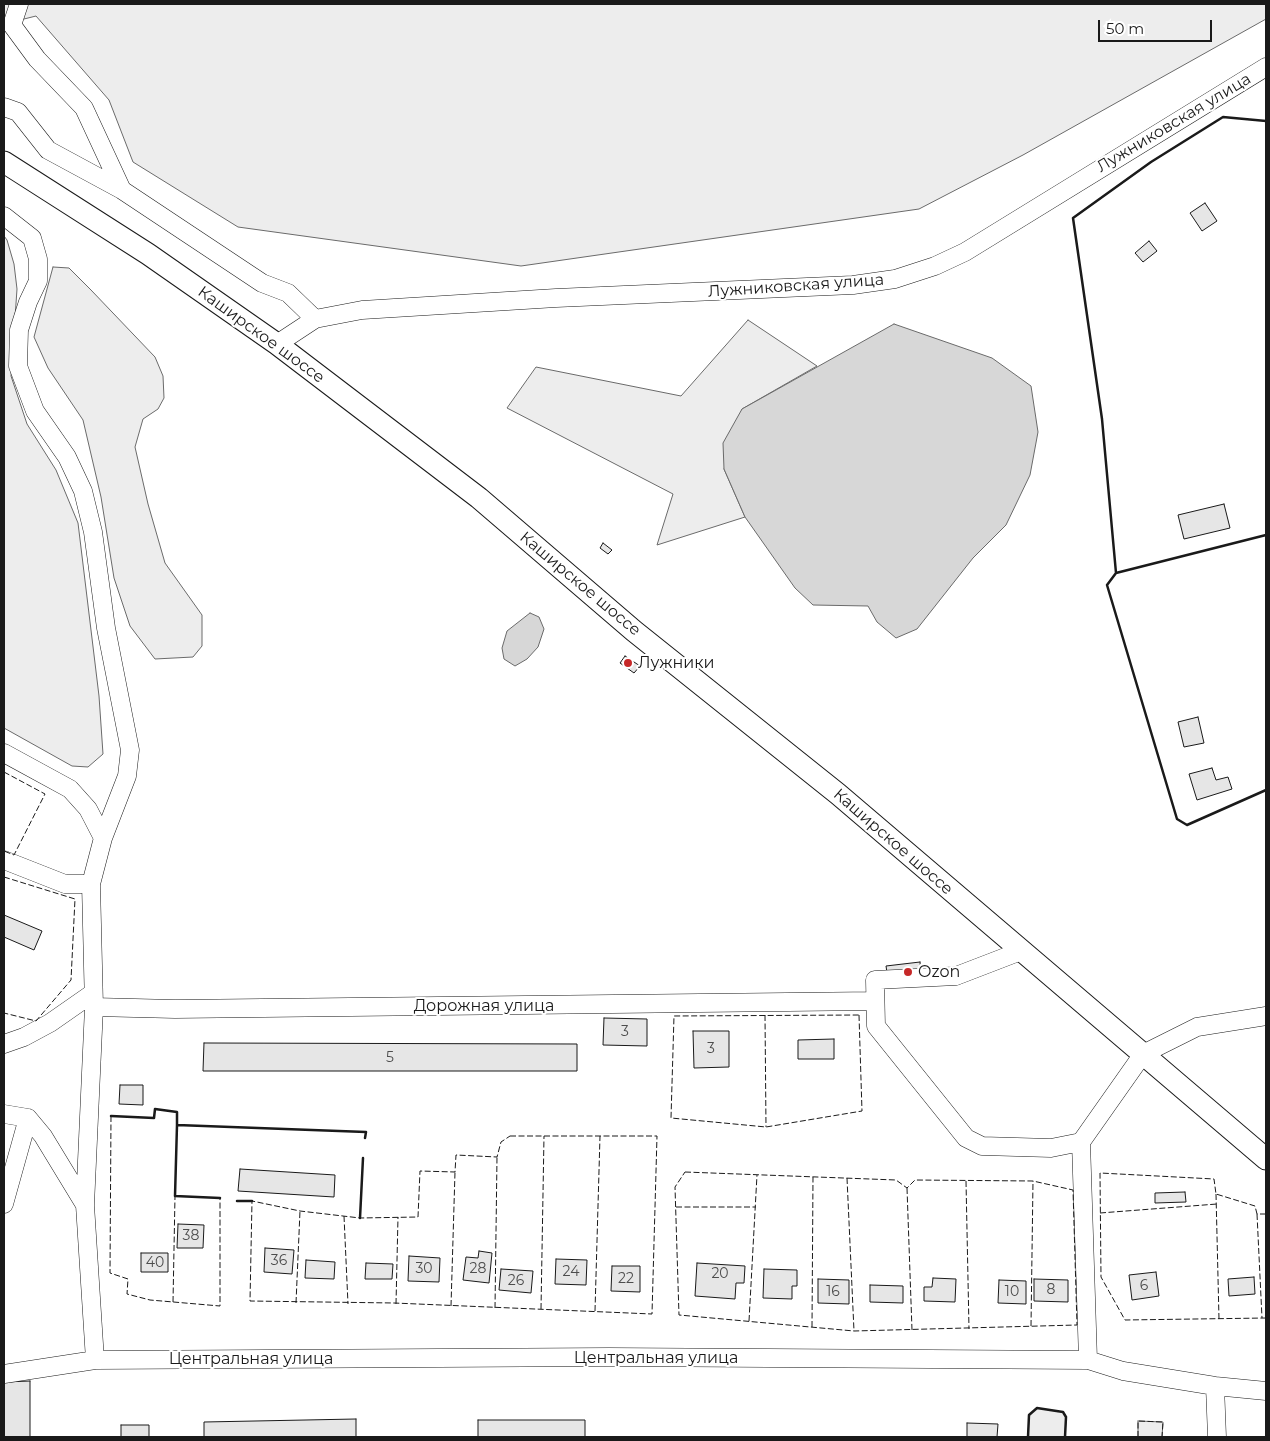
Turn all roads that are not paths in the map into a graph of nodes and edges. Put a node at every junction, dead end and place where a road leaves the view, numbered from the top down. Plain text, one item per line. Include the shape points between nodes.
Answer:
1 (19, 4) edge
2 (1266, 67) edge
3 (4, 107) edge
4 (4, 162) edge
5 (122, 190) junction
6 (4, 216) edge
7 (315, 319) junction
8 (277, 344) junction
9 (4, 753) edge
10 (103, 838) junction
11 (4, 860) edge
12 (91, 884) junction
13 (1021, 952) junction
14 (93, 1000) junction
15 (875, 1001) junction
16 (1266, 1016) edge
17 (4, 1044) edge
18 (1143, 1054) junction
19 (4, 1114) edge
20 (28, 1118) junction
21 (1081, 1142) junction
22 (1266, 1160) edge
23 (4, 1204) edge
24 (84, 1205) junction
25 (95, 1360) junction
26 (1088, 1360) junction
27 (4, 1374) edge
28 (1215, 1386) junction
29 (1266, 1391) edge
30 (1217, 1437) edge

1 - 5 street via 12,25 37,59 84,108
2 - 7 street, Лужниковская улица via 964,252 895,279 853,285 362,310
3 - 5 street via 18,112 48,150
4 - 8 main road, Каширское шоссе via 148,254
5 - 7 street via 262,283 288,293
6 - 10 street via 32,238 38,259 38,280 19,330 18,366 35,410 67,457 83,491 93,532 106,628 130,750 127,776
7 - 8 street, Лужниковская улица
8 - 13 main road, Каширское шоссе via 479,498 634,631 838,794
9 - 10 street via 70,789 88,810
10 - 12 street
11 - 12 street via 65,884
12 - 14 street
13 - 15 street via 956,976 876,980
13 - 18 main road, Каширское шоссе
14 - 15 street, Дорожная улица via 176,1009
14 - 17 street via 24,1037
14 - 24 street
15 - 21 street via 876,1026 966,1138 982,1146 1051,1148
16 - 18 street via 1197,1027
18 - 21 street
18 - 22 main road, Каширское шоссе
19 - 20 street
20 - 23 street
20 - 24 street via 43,1136
21 - 26 street
24 - 25 street
25 - 26 street, Центральная улица via 589,1357
25 - 27 street, Центральная улица
26 - 28 street, Центральная улица via 1122,1371
28 - 29 street, Центральная улица
28 - 30 street

